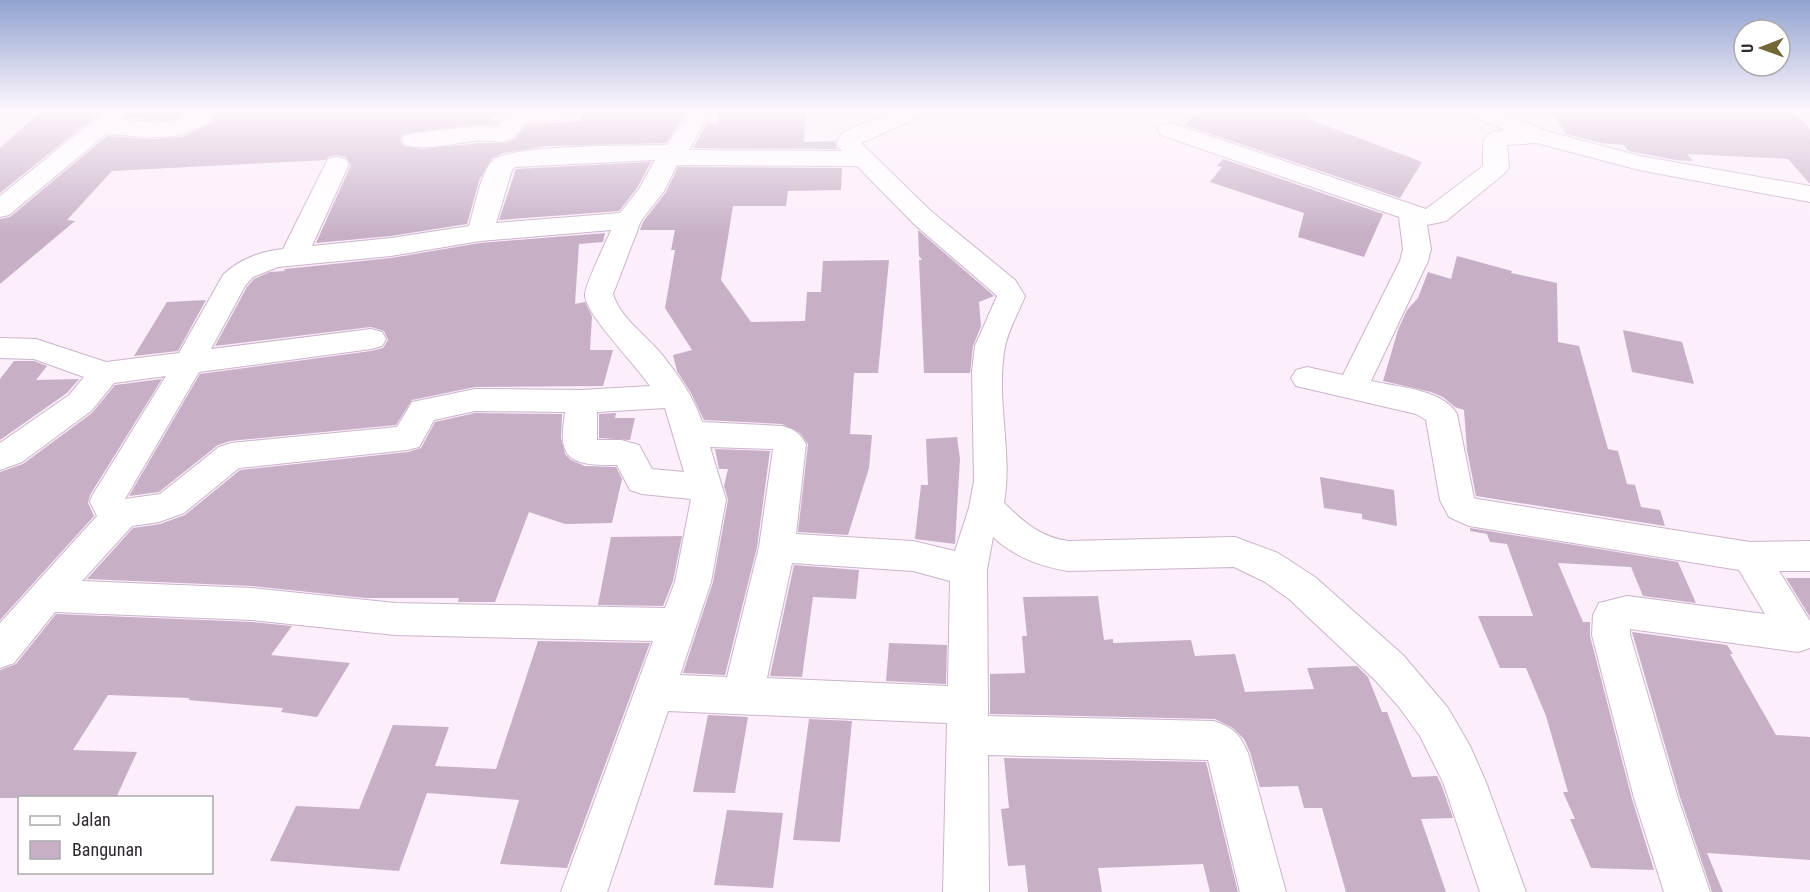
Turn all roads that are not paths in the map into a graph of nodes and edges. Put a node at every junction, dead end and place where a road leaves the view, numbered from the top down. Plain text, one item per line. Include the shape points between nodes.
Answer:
1 (71, 152) edge
2 (674, 152) edge
3 (855, 152) edge
4 (1231, 152) edge
5 (1495, 152) edge
6 (1596, 152) edge
7 (672, 155) junction
8 (862, 159) junction
9 (337, 164) dead end
10 (1810, 194) edge
11 (0, 210) edge
12 (1412, 215) junction
13 (628, 220) junction
14 (480, 233) junction
15 (294, 256) junction
16 (371, 339) dead end
17 (0, 348) edge
18 (189, 360) junction
19 (105, 373) junction
20 (1307, 378) dead end
21 (1352, 388) junction
22 (674, 396) junction
23 (580, 401) junction
24 (689, 434) junction
25 (0, 457) edge
26 (705, 487) junction
27 (986, 508) junction
28 (122, 513) junction
29 (777, 547) junction
30 (1810, 556) edge
31 (1750, 557) junction
32 (969, 570) junction
33 (46, 596) junction
34 (678, 625) junction
35 (1804, 644) edge
36 (0, 651) edge
37 (655, 692) junction
38 (743, 695) junction
39 (967, 720) junction
40 (584, 892) edge
41 (966, 892) edge
42 (1263, 892) edge
43 (1503, 892) edge
44 (1687, 892) edge

1 - 11 street
2 - 7 street
3 - 8 street
4 - 12 street
5 - 12 street via 1496,168 1437,215
6 - 10 street
7 - 8 street
7 - 13 street
7 - 14 street via 522,158 506,162 500,167
8 - 27 street via 923,218 1011,293 990,346 987,371 991,481
9 - 15 street
12 - 21 street via 1417,249 1414,261
13 - 14 street
13 - 22 street via 600,288 599,301
14 - 15 street
15 - 18 street via 243,271 233,281
16 - 18 street
17 - 19 street via 36,349
18 - 19 street
18 - 28 street via 109,496 110,507
19 - 25 street via 80,403
20 - 21 street
21 - 31 street via 1425,405 1441,414 1456,500 1469,512
22 - 23 street
22 - 24 street
23 - 26 street via 582,449 627,454 642,482
23 - 28 street via 475,400 423,410 407,438 231,456 174,502
24 - 26 street
24 - 29 street via 772,437 790,444
26 - 34 street via 710,500 693,582
27 - 32 street
27 - 43 street via 1027,545 1052,554 1235,552 1260,560 1297,583 1385,663 1435,723 1454,759
28 - 33 street
29 - 32 street via 913,556
29 - 38 street
30 - 31 street
31 - 35 street
32 - 39 street
33 - 34 street via 252,604 396,619
33 - 36 street
34 - 37 street
35 - 44 street via 1627,612 1612,615 1611,635 1656,798
37 - 38 street
37 - 40 street
38 - 39 street
39 - 41 street
39 - 42 street via 1214,741 1227,753

